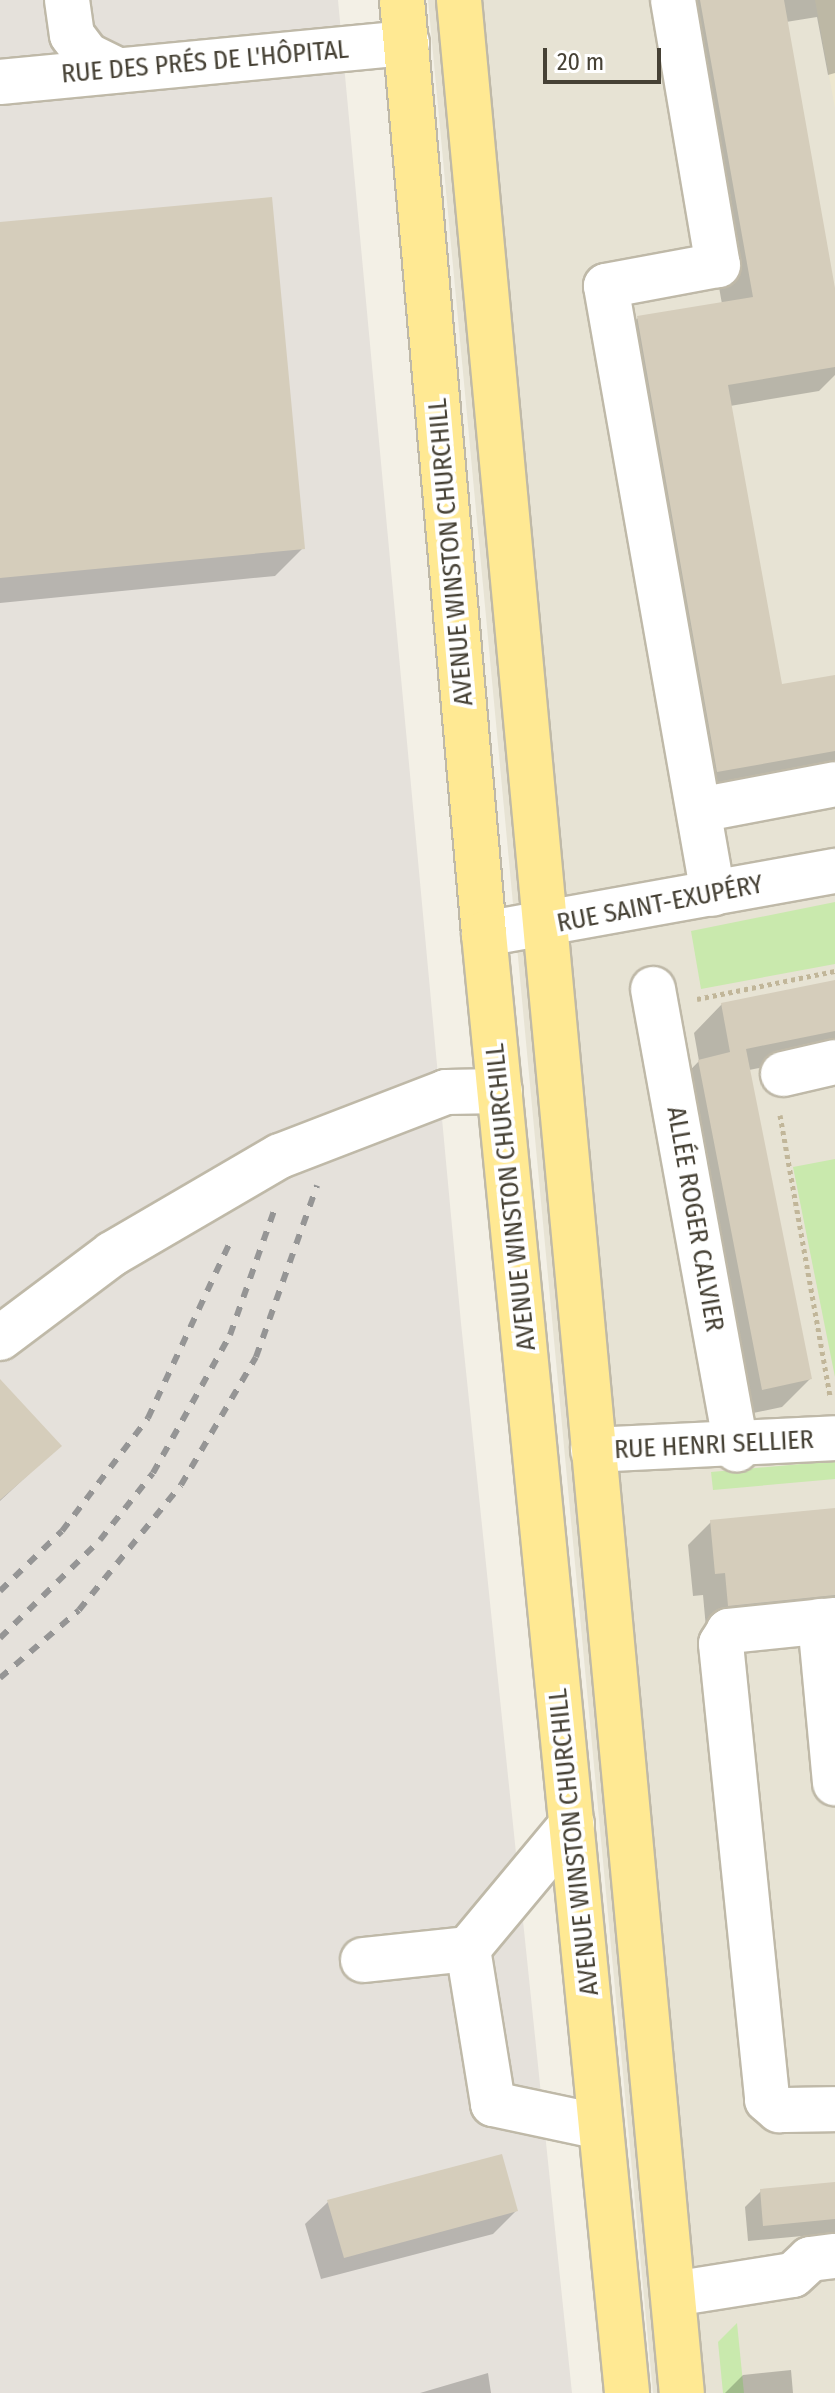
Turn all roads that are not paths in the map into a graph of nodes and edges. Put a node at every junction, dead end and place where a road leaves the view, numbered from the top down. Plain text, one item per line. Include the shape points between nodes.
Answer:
1 (67, 0) edge
2 (402, 0) edge
3 (459, 0) edge
4 (673, 0) edge
5 (407, 43) junction
6 (114, 68) junction
7 (1, 81) edge
8 (835, 784) edge
9 (699, 810) junction
10 (835, 871) edge
11 (713, 894) junction
12 (545, 926) junction
13 (484, 934) junction
14 (655, 998) road end
15 (835, 1062) edge
16 (783, 1074) road end
17 (500, 1091) junction
18 (0, 1338) edge
19 (834, 1424) edge
20 (737, 1449) junction
21 (593, 1450) junction
22 (827, 1621) edge
23 (835, 1783) edge
24 (572, 1824) junction
25 (468, 1949) junction
26 (363, 1960) dead end
27 (832, 2122) edge
28 (601, 2127) junction
29 (835, 2256) edge
30 (673, 2294) junction
31 (627, 2393) edge
32 (682, 2393) edge

1 - 6 street via 72,35 87,55
2 - 5 main road, AVENUE WINSTON CHURCHILL
3 - 12 main road, AVENUE WINSTON CHURCHILL
4 - 9 street via 718,265 606,286
5 - 6 street, RUE DES PRÉS DE L'HÔPITAL
5 - 13 main road, AVENUE WINSTON CHURCHILL
6 - 7 street, RUE DES PRÉS DE L'HÔPITAL
8 - 9 street
9 - 11 street
10 - 11 street, RUE SAINT-EXUPÉRY
11 - 12 street, RUE SAINT-EXUPÉRY
12 - 13 street, RUE SAINT-EXUPÉRY
12 - 21 main road, AVENUE WINSTON CHURCHILL
13 - 17 main road, AVENUE WINSTON CHURCHILL
14 - 20 street, ALLÉE ROGER CALVIER
15 - 16 street
17 - 18 street via 446,1092 280,1156 112,1254
17 - 24 main road, AVENUE WINSTON CHURCHILL
19 - 20 street, RUE HENRI SELLIER
20 - 21 street, RUE HENRI SELLIER
21 - 30 main road, AVENUE WINSTON CHURCHILL
22 - 23 street
22 - 27 street via 729,1631 721,1644 767,2100 779,2110
24 - 25 street
24 - 28 main road, AVENUE WINSTON CHURCHILL
25 - 26 street
25 - 28 street via 493,2104
28 - 31 main road, AVENUE WINSTON CHURCHILL
29 - 30 street via 810,2259 793,2275
30 - 32 main road, AVENUE WINSTON CHURCHILL

